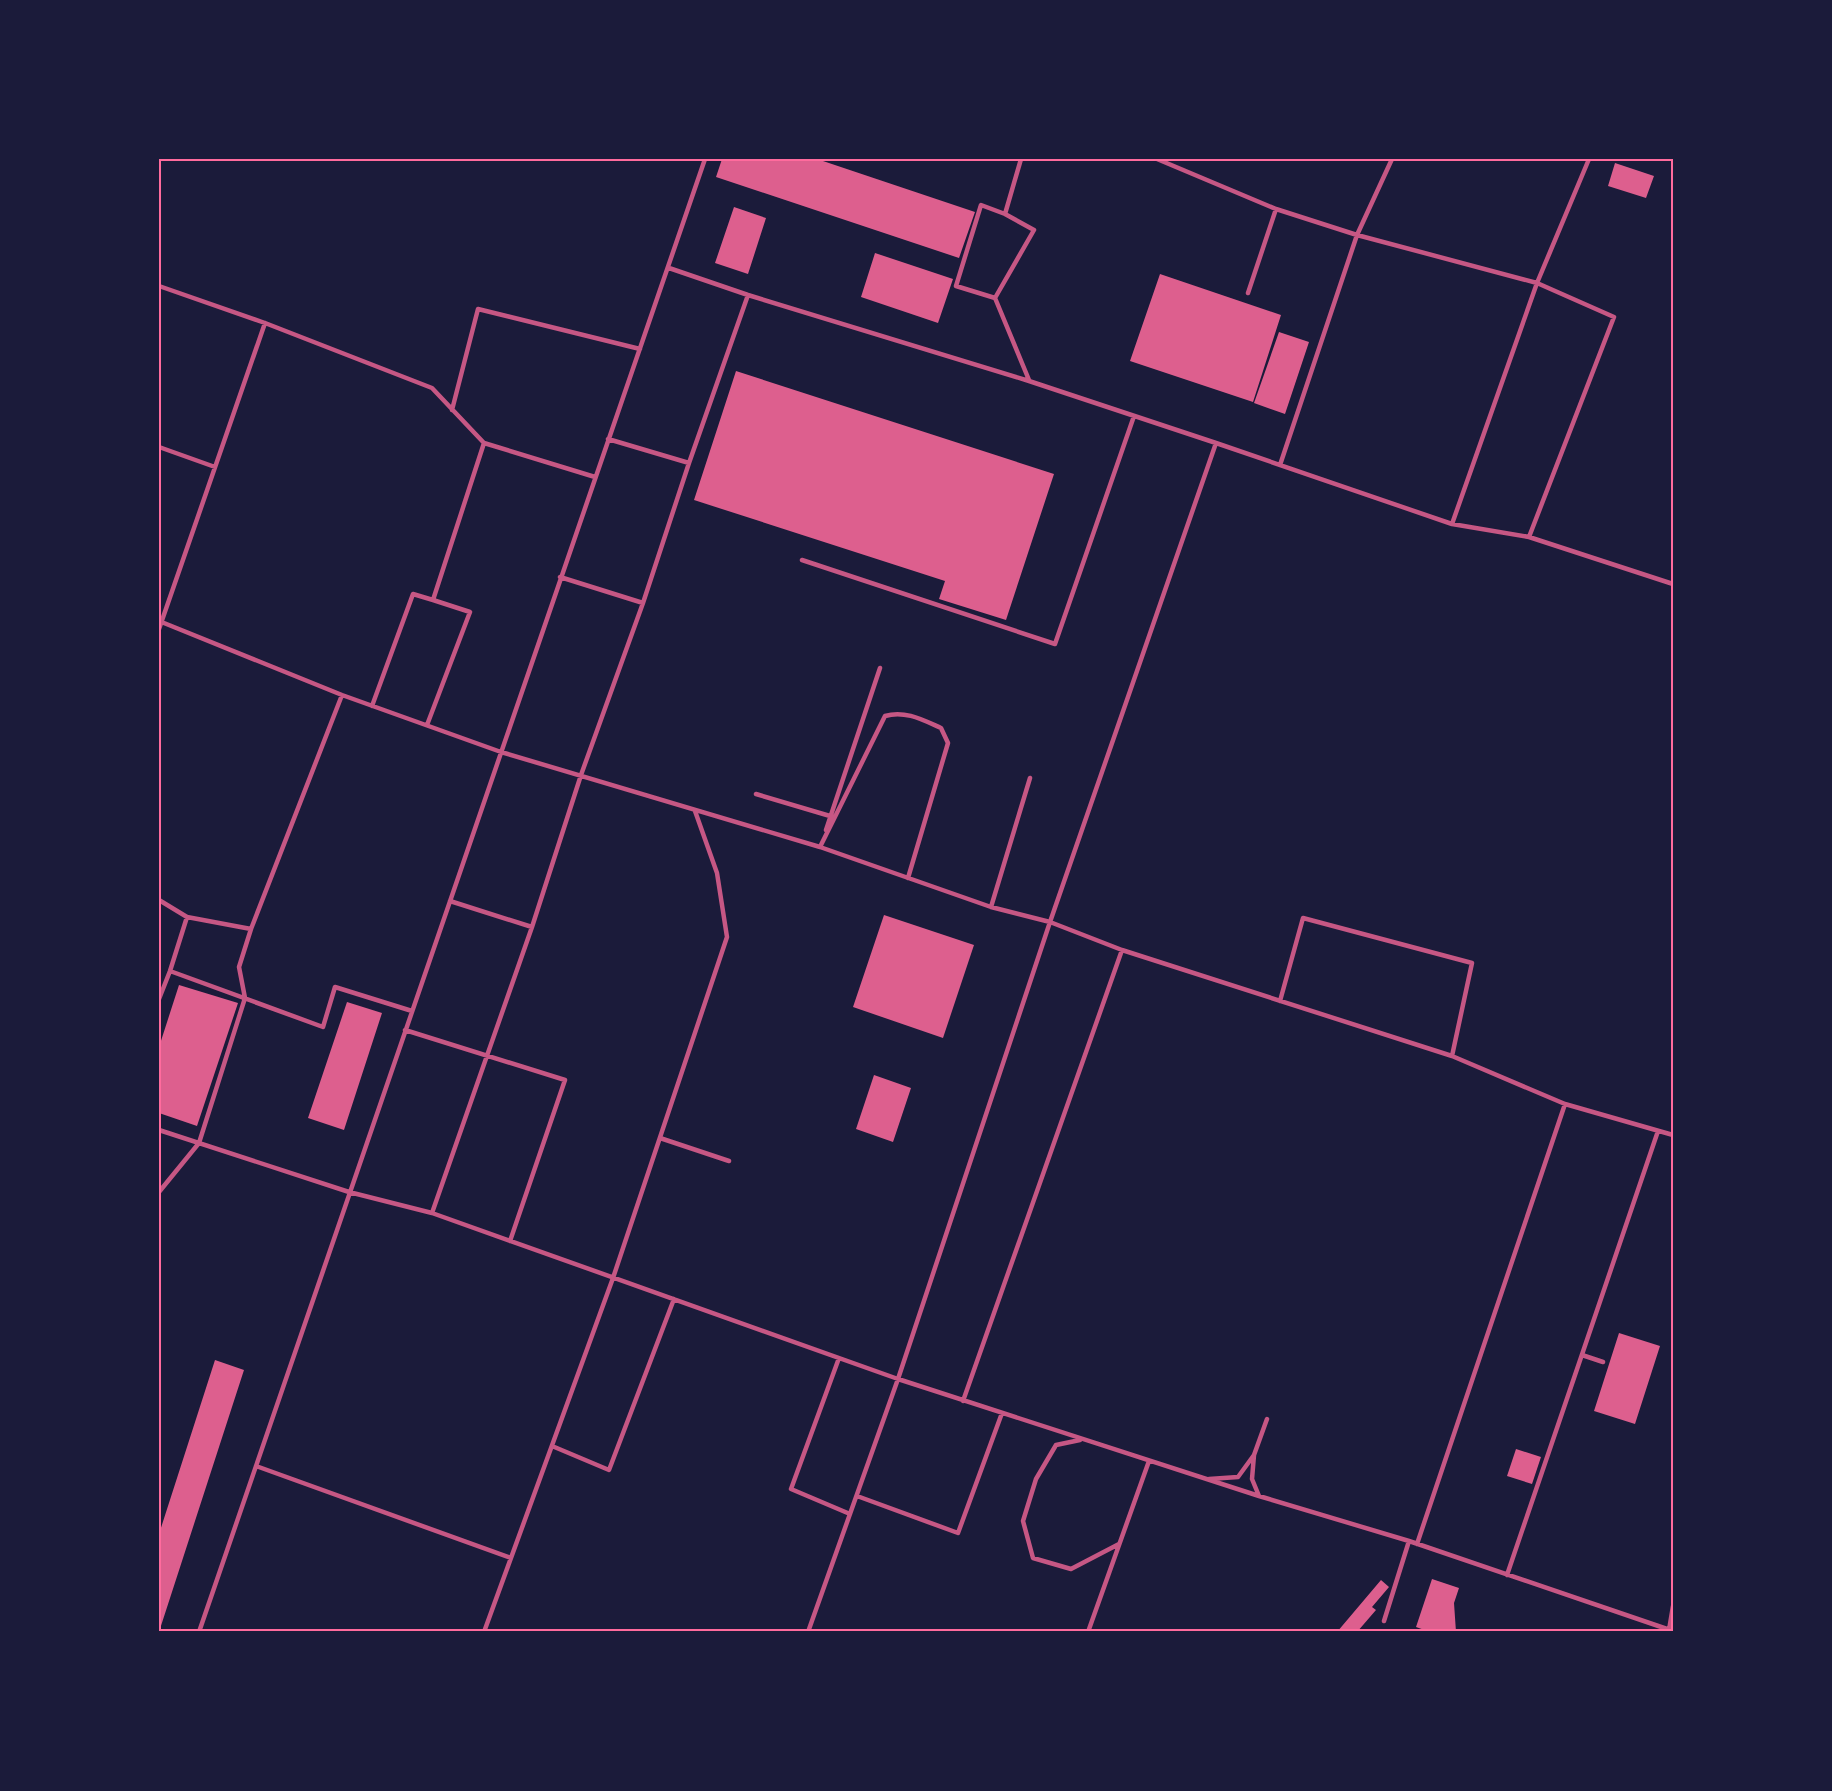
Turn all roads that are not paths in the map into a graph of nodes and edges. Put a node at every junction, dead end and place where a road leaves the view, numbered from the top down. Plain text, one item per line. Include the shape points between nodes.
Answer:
1 (705, 159) edge
2 (1021, 159) edge
3 (1156, 159) edge
4 (1392, 159) edge
5 (1589, 159) edge
6 (1276, 209) junction
7 (1005, 214) junction
8 (1356, 235) junction
9 (669, 268) junction
10 (1537, 283) junction
11 (159, 286) edge
12 (1248, 293) dead end
13 (748, 295) junction
14 (994, 298) junction
15 (265, 323) junction
16 (640, 349) junction
17 (1029, 381) junction
18 (452, 410) junction
19 (1134, 416) junction
20 (608, 439) junction
21 (484, 443) junction
22 (1216, 443) junction
23 (159, 447) edge
24 (689, 463) junction
25 (1280, 465) junction
26 (215, 467) junction
27 (595, 477) junction
28 (1452, 524) junction
29 (1529, 537) junction
30 (802, 560) dead end
31 (560, 577) junction
32 (1673, 584) edge
33 (433, 600) junction
34 (643, 603) junction
35 (160, 622) edge
36 (159, 629) edge
37 (880, 668) dead end
38 (342, 695) junction
39 (372, 706) junction
40 (427, 725) junction
41 (501, 752) junction
42 (581, 775) junction
43 (1030, 778) dead end
44 (756, 795) dead end
45 (695, 811) junction
46 (830, 816) junction
47 (820, 847) junction
48 (908, 878) junction
49 (159, 900) edge
50 (450, 901) junction
51 (991, 907) junction
52 (187, 917) junction
53 (1050, 922) junction
54 (532, 927) junction
55 (251, 929) junction
56 (1122, 950) junction
57 (170, 971) junction
58 (244, 998) junction
59 (159, 999) edge
60 (1280, 1001) junction
61 (412, 1011) junction
62 (405, 1029) junction
63 (487, 1056) junction
64 (1452, 1056) junction
65 (1565, 1104) junction
66 (159, 1130) edge
67 (1658, 1131) junction
68 (1673, 1135) edge
69 (660, 1138) junction
70 (199, 1143) junction
71 (729, 1161) dead end
72 (159, 1192) edge
73 (349, 1192) junction
74 (432, 1213) junction
75 (510, 1241) junction
76 (613, 1278) junction
77 (674, 1299) junction
78 (1582, 1355) junction
79 (839, 1358) junction
80 (1603, 1362) dead end
81 (898, 1379) junction
82 (963, 1401) junction
83 (1002, 1413) junction
84 (1267, 1419) dead end
85 (1082, 1439) junction
86 (552, 1446) junction
87 (1254, 1455) junction
88 (1149, 1461) junction
89 (256, 1466) junction
90 (1207, 1480) junction
91 (857, 1496) junction
92 (1259, 1496) junction
93 (850, 1514) junction
94 (1409, 1540) junction
95 (1119, 1544) junction
96 (1417, 1544) junction
97 (511, 1558) junction
98 (1507, 1575) junction
99 (1673, 1606) edge
100 (1384, 1621) dead end
101 (1670, 1631) edge
102 (199, 1632) edge
103 (484, 1632) edge
104 (808, 1632) edge
105 (1088, 1632) edge

1 - 9 lane
2 - 7 lane
3 - 6 lane
4 - 8 lane
5 - 10 lane
6 - 8 lane
6 - 12 lane
7 - 14 lane via 1034,230
7 - 14 lane via 981,205 956,286
8 - 10 lane
8 - 25 lane
9 - 13 lane
9 - 16 lane
10 - 28 lane
10 - 29 lane via 1614,317
11 - 15 lane
13 - 17 lane
13 - 24 lane
14 - 17 lane
15 - 18 lane via 432,388
15 - 26 lane
16 - 18 lane via 478,309
16 - 20 lane
17 - 19 lane
18 - 21 lane
19 - 22 lane
19 - 30 lane via 1055,644
20 - 24 lane
20 - 27 lane
21 - 27 lane
21 - 33 lane
22 - 25 lane
22 - 53 lane
23 - 26 lane
24 - 34 lane
25 - 28 lane
26 - 35 lane
27 - 31 lane
28 - 29 lane
29 - 32 lane
31 - 34 lane
31 - 41 lane
33 - 39 lane via 413,594
33 - 40 lane via 470,612
34 - 42 lane
35 - 36 lane
35 - 38 lane
37 - 46 lane
38 - 39 lane
38 - 55 lane
39 - 40 lane
40 - 41 lane
41 - 42 lane
41 - 50 lane
42 - 45 lane
42 - 54 lane
43 - 51 lane
44 - 46 lane
45 - 47 lane
45 - 69 lane via 717,873 727,937
46 - 47 lane
47 - 48 lane
47 - 48 lane via 885,716 897,712 922,719 941,728 948,743
48 - 51 lane
49 - 52 lane
50 - 54 lane
50 - 61 lane
51 - 53 lane
52 - 55 lane
52 - 57 lane
53 - 56 lane
53 - 81 lane
54 - 63 lane
55 - 58 lane via 239,967
56 - 60 lane
56 - 82 lane
57 - 58 lane
57 - 59 lane
58 - 61 lane via 323,1027 335,987
58 - 70 lane
60 - 64 lane
60 - 64 lane via 1303,918 1472,963
61 - 62 lane
62 - 63 lane
62 - 73 lane
63 - 74 lane
63 - 75 lane via 566,1080
64 - 65 lane
65 - 67 lane
65 - 96 lane
66 - 70 lane
67 - 68 lane
67 - 78 lane
69 - 71 lane
69 - 76 lane
70 - 72 lane
70 - 73 lane
73 - 74 lane
73 - 89 lane
74 - 75 lane
75 - 76 lane
76 - 77 lane
76 - 86 lane
77 - 79 lane
77 - 86 lane via 609,1470
78 - 80 lane
78 - 98 lane
79 - 81 lane
79 - 93 lane via 791,1489
81 - 82 lane
81 - 91 lane
82 - 83 lane
83 - 85 lane
83 - 91 lane via 958,1533
84 - 87 lane
85 - 88 lane
85 - 95 lane via 1056,1445 1036,1479 1023,1521 1033,1558 1071,1569
86 - 97 lane
87 - 90 lane via 1238,1477
87 - 92 lane via 1252,1479
88 - 90 lane
88 - 95 lane
89 - 97 lane
89 - 102 lane
90 - 92 lane
91 - 93 lane
92 - 94 lane
93 - 104 lane
94 - 96 lane
94 - 100 lane
95 - 105 lane
96 - 98 lane
97 - 103 lane
98 - 101 lane
99 - 101 lane

